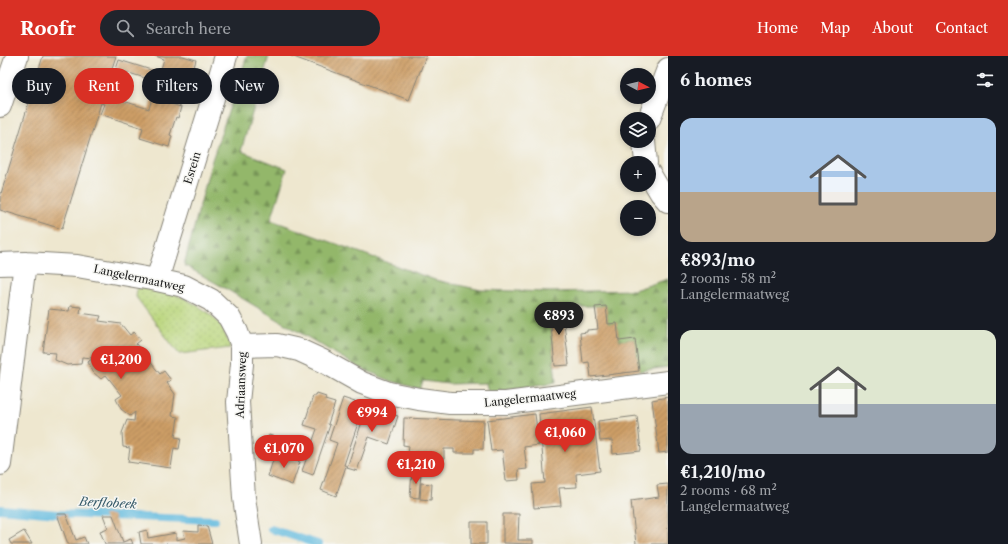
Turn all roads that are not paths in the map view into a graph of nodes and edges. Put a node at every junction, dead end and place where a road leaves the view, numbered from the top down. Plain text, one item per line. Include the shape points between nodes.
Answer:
1 (17, 56) edge
2 (226, 56) edge
3 (668, 70) edge
4 (0, 106) edge
5 (652, 112) edge
6 (656, 185) edge
7 (668, 201) edge
8 (25, 263) junction
9 (0, 264) edge
10 (157, 280) junction
11 (242, 346) junction
12 (668, 382) edge
13 (0, 464) edge
14 (251, 544) edge

1 - 4 street
2 - 10 street, Esrein
3 - 5 street
6 - 7 street
8 - 9 street, Langelermaatweg
8 - 10 street, Langelermaatweg via 78,266
8 - 13 street
10 - 11 street, Langelermaatweg via 184,286 211,300 229,317
11 - 12 street, Langelermaatweg via 277,345 298,350 362,383 389,393 450,403 506,403
11 - 14 street, Adriaansweg via 238,402 244,498

